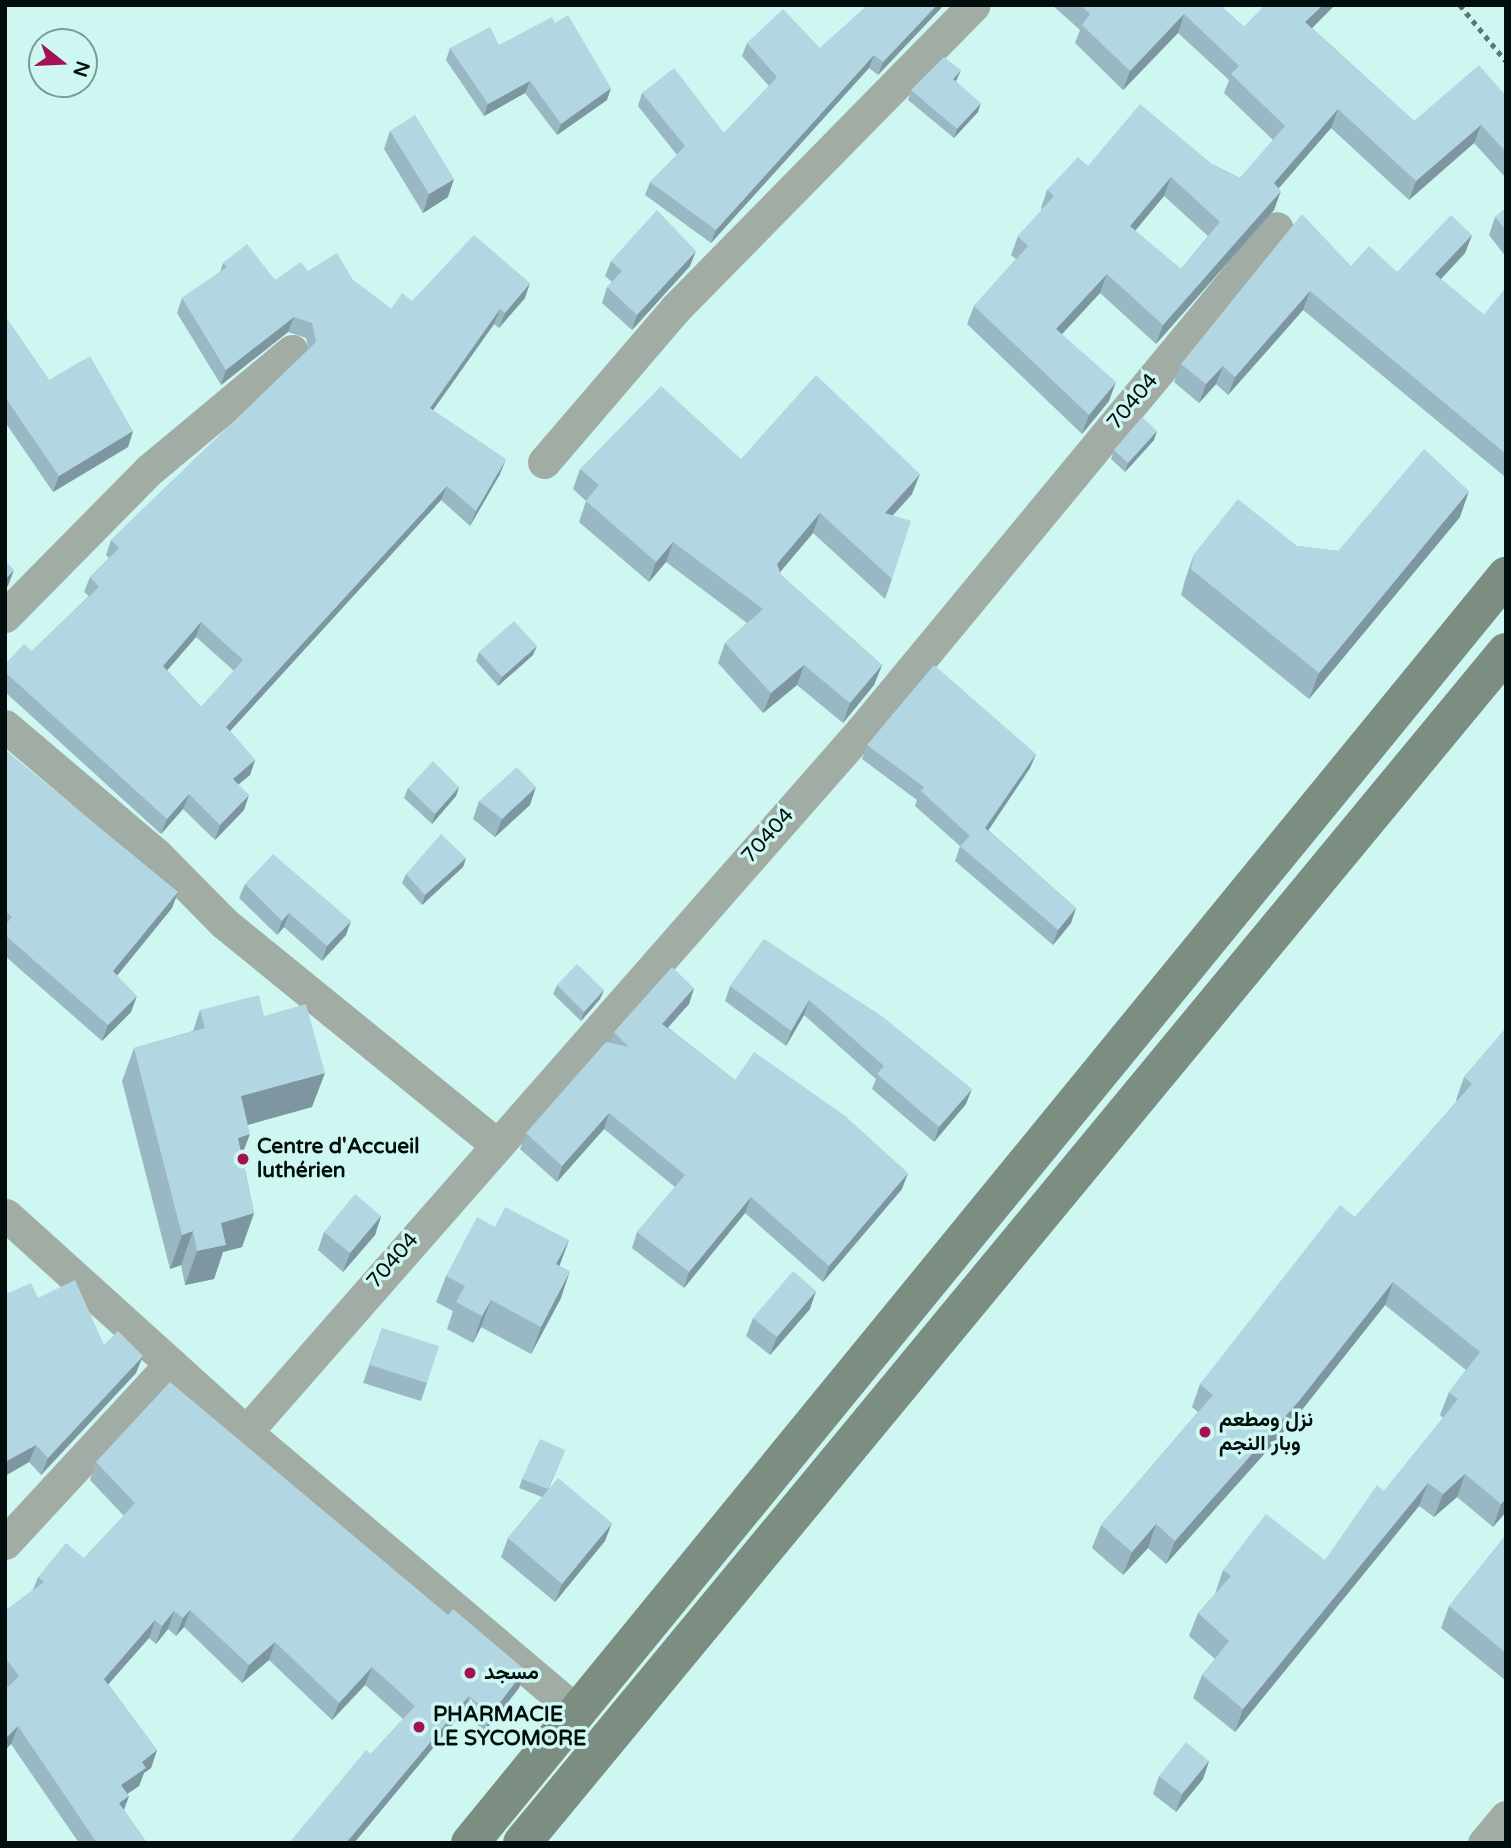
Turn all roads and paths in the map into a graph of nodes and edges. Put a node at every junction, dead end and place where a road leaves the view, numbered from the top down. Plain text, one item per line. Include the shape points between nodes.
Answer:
1 (974, 5) edge
2 (1460, 5) edge
3 (1506, 61) edge
4 (1277, 228) dead end
5 (292, 351) dead end
6 (544, 462) dead end
7 (1506, 576) edge
8 (5, 616) edge
9 (1506, 652) edge
10 (5, 726) edge
11 (495, 1143) junction
12 (6, 1215) edge
13 (171, 1364) junction
14 (246, 1432) junction
15 (5, 1543) edge
16 (577, 1712) junction
17 (1506, 1817) edge
18 (471, 1843) edge
19 (522, 1843) edge
20 (1484, 1843) edge

1 - 6 street via 675,309
2 - 3 path
4 - 11 street, 70404 via 862,730
5 - 8 street via 149,470
7 - 16 main road
9 - 19 main road
10 - 11 street via 157,855 224,923
11 - 14 street, 70404
12 - 13 street
13 - 14 street
13 - 15 street
14 - 16 street
16 - 18 main road
17 - 20 street

